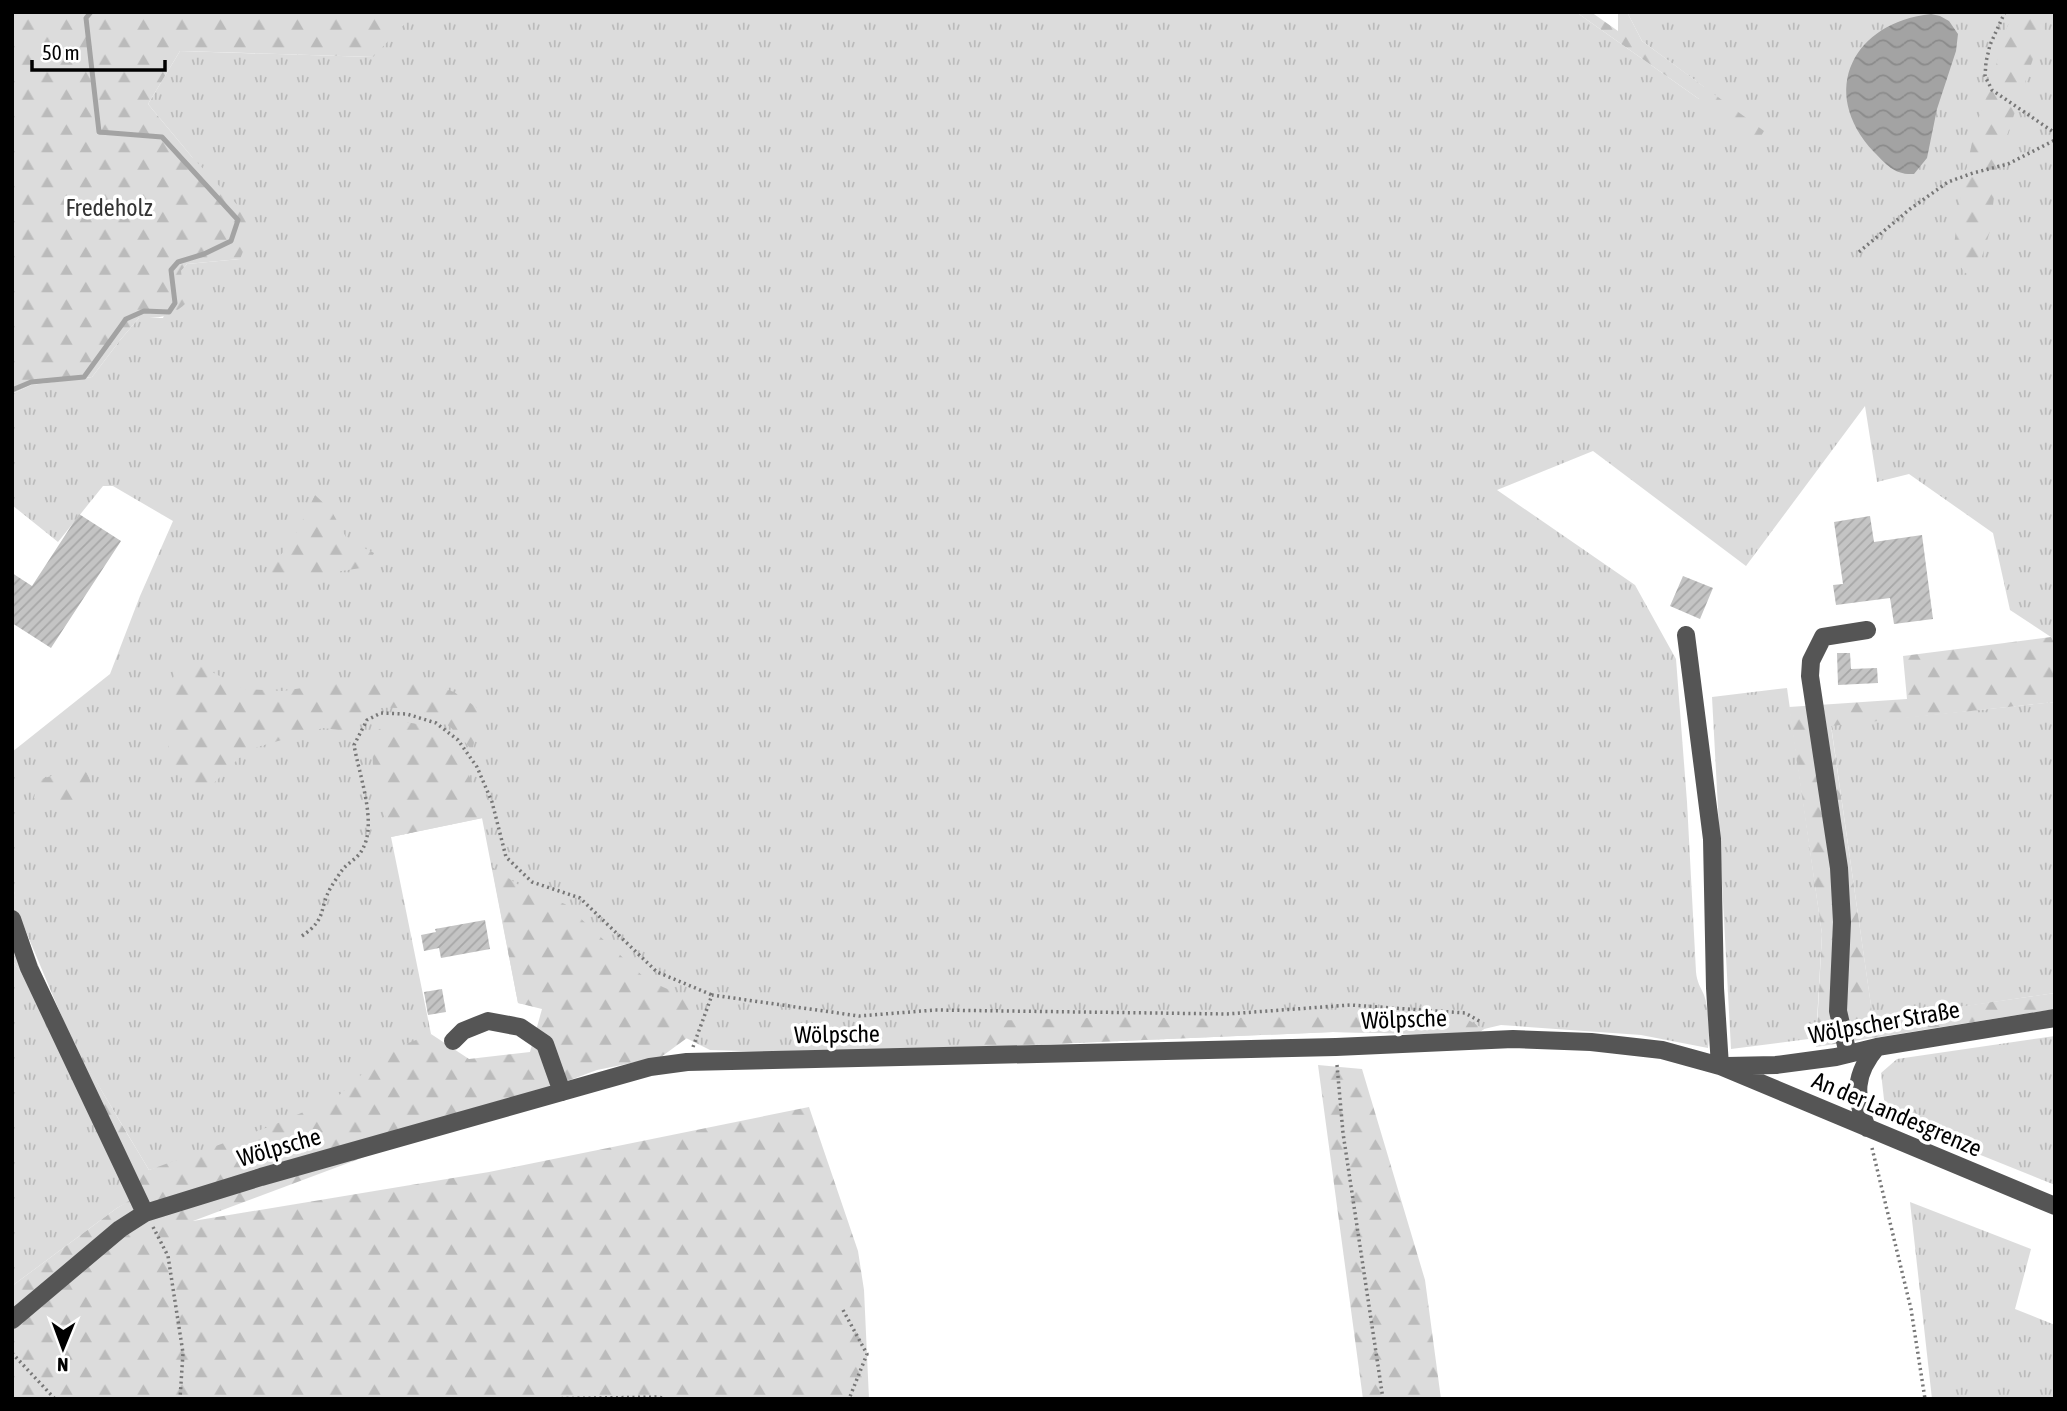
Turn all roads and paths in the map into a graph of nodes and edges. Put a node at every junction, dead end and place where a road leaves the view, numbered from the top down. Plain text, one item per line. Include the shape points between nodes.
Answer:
1 (2005, 12) edge
2 (2055, 133) edge
3 (2055, 139) edge
4 (1859, 252) dead end
5 (1867, 630) dead end
6 (1686, 635) dead end
7 (12, 919) edge
8 (302, 936) dead end
9 (712, 995) junction
10 (2055, 1018) edge
11 (1513, 1039) junction
12 (453, 1041) dead end
13 (1336, 1047) junction
14 (1877, 1047) junction
15 (1848, 1054) junction
16 (687, 1062) junction
17 (1720, 1066) junction
18 (562, 1092) junction
19 (1867, 1128) junction
20 (2055, 1206) edge
21 (145, 1213) junction
22 (843, 1310) dead end
23 (12, 1320) edge
24 (12, 1353) edge
25 (55, 1399) edge
26 (180, 1399) edge
27 (538, 1399) edge
28 (665, 1399) edge
29 (849, 1399) edge
30 (1383, 1399) edge
31 (1925, 1399) edge

1 - 2 path via 1990,46 1985,76 1992,90
3 - 4 path via 2008,164 1948,182
5 - 15 street via 1823,637 1811,661 1810,676 1839,868 1838,1012
6 - 17 street via 1712,839
7 - 21 street via 29,968
8 - 9 path via 316,926 329,890 361,853 369,835 354,745 367,720 381,713 407,714 436,723 458,740 477,767 492,802 506,857 532,882 580,898 657,972
9 - 11 path via 859,1016 935,1010 1227,1014 1350,1005 1465,1013
9 - 16 path
10 - 14 street, Wölpscher Straße
11 - 13 street, Wölpsche
11 - 17 street, Wölpsche via 1662,1050
12 - 18 street via 463,1031 488,1021 520,1027 545,1044
13 - 16 street, Wölpsche
13 - 30 path via 1343,1133
14 - 15 street, Wölpscher Straße
14 - 19 street via 1859,1077 1859,1103
15 - 17 street, Wölpscher Straße via 1776,1065
16 - 18 street, Wölpsche via 650,1067
17 - 19 street, An der Landesgrenze
18 - 21 street, Wölpsche
19 - 20 street, An der Landesgrenze
19 - 31 path via 1911,1309
21 - 23 street, Wölpsche
21 - 26 path via 168,1255 183,1353
22 - 29 path via 867,1354
24 - 25 path
27 - 28 path

